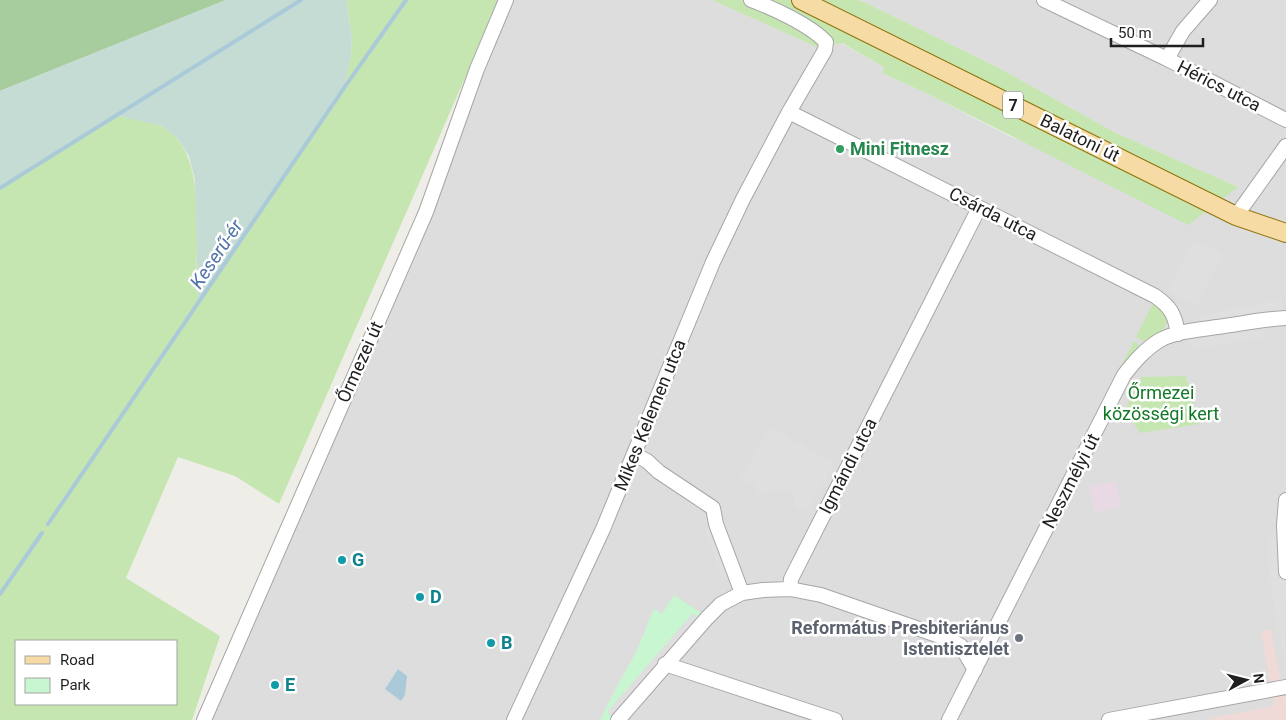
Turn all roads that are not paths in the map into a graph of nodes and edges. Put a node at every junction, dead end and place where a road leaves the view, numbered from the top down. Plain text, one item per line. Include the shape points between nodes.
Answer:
1 (506, 0) edge
2 (751, 0) edge
3 (801, 0) edge
4 (1044, 0) edge
5 (1210, 0) edge
6 (1167, 59) junction
7 (789, 112) junction
8 (1286, 120) edge
9 (1286, 146) edge
10 (979, 208) junction
11 (1244, 219) junction
12 (1286, 233) edge
13 (1286, 241) edge
14 (1286, 318) edge
15 (1178, 334) junction
16 (634, 454) junction
17 (1286, 500) edge
18 (1286, 572) edge
19 (790, 589) junction
20 (742, 593) junction
21 (988, 644) junction
22 (961, 646) junction
23 (666, 664) junction
24 (975, 670) junction
25 (1286, 687) edge
26 (204, 720) edge
27 (514, 720) edge
28 (618, 720) edge
29 (835, 720) edge
30 (949, 720) edge
31 (1109, 720) edge

1 - 26 street, Őrmezei út via 477,69 426,212
2 - 7 street, Mikes Kelemen utca via 818,33 826,42 826,50
3 - 11 main road, Balatoni út / 7
4 - 6 street, Hérics utca
5 - 6 street via 1183,32
6 - 8 street, Hérics utca
7 - 10 street, Csárda utca
7 - 16 street, Mikes Kelemen utca via 713,262
9 - 11 street
10 - 15 street, Csárda utca via 1155,296 1172,312
10 - 19 street, Igmándi utca via 791,579
11 - 12 main road, 7
11 - 13 main road, 7
14 - 15 street, Neszmélyi út
15 - 21 street, Neszmélyi út via 1147,348 1124,375
16 - 20 street via 713,508
16 - 27 street, Mikes Kelemen utca via 603,529
17 - 18 street
19 - 20 street
19 - 22 street via 821,595
20 - 23 street via 721,604
21 - 22 street
21 - 24 street, Neszmélyi út
22 - 24 street
23 - 28 street
23 - 29 street
24 - 30 street, Neszmélyi út
25 - 31 street

